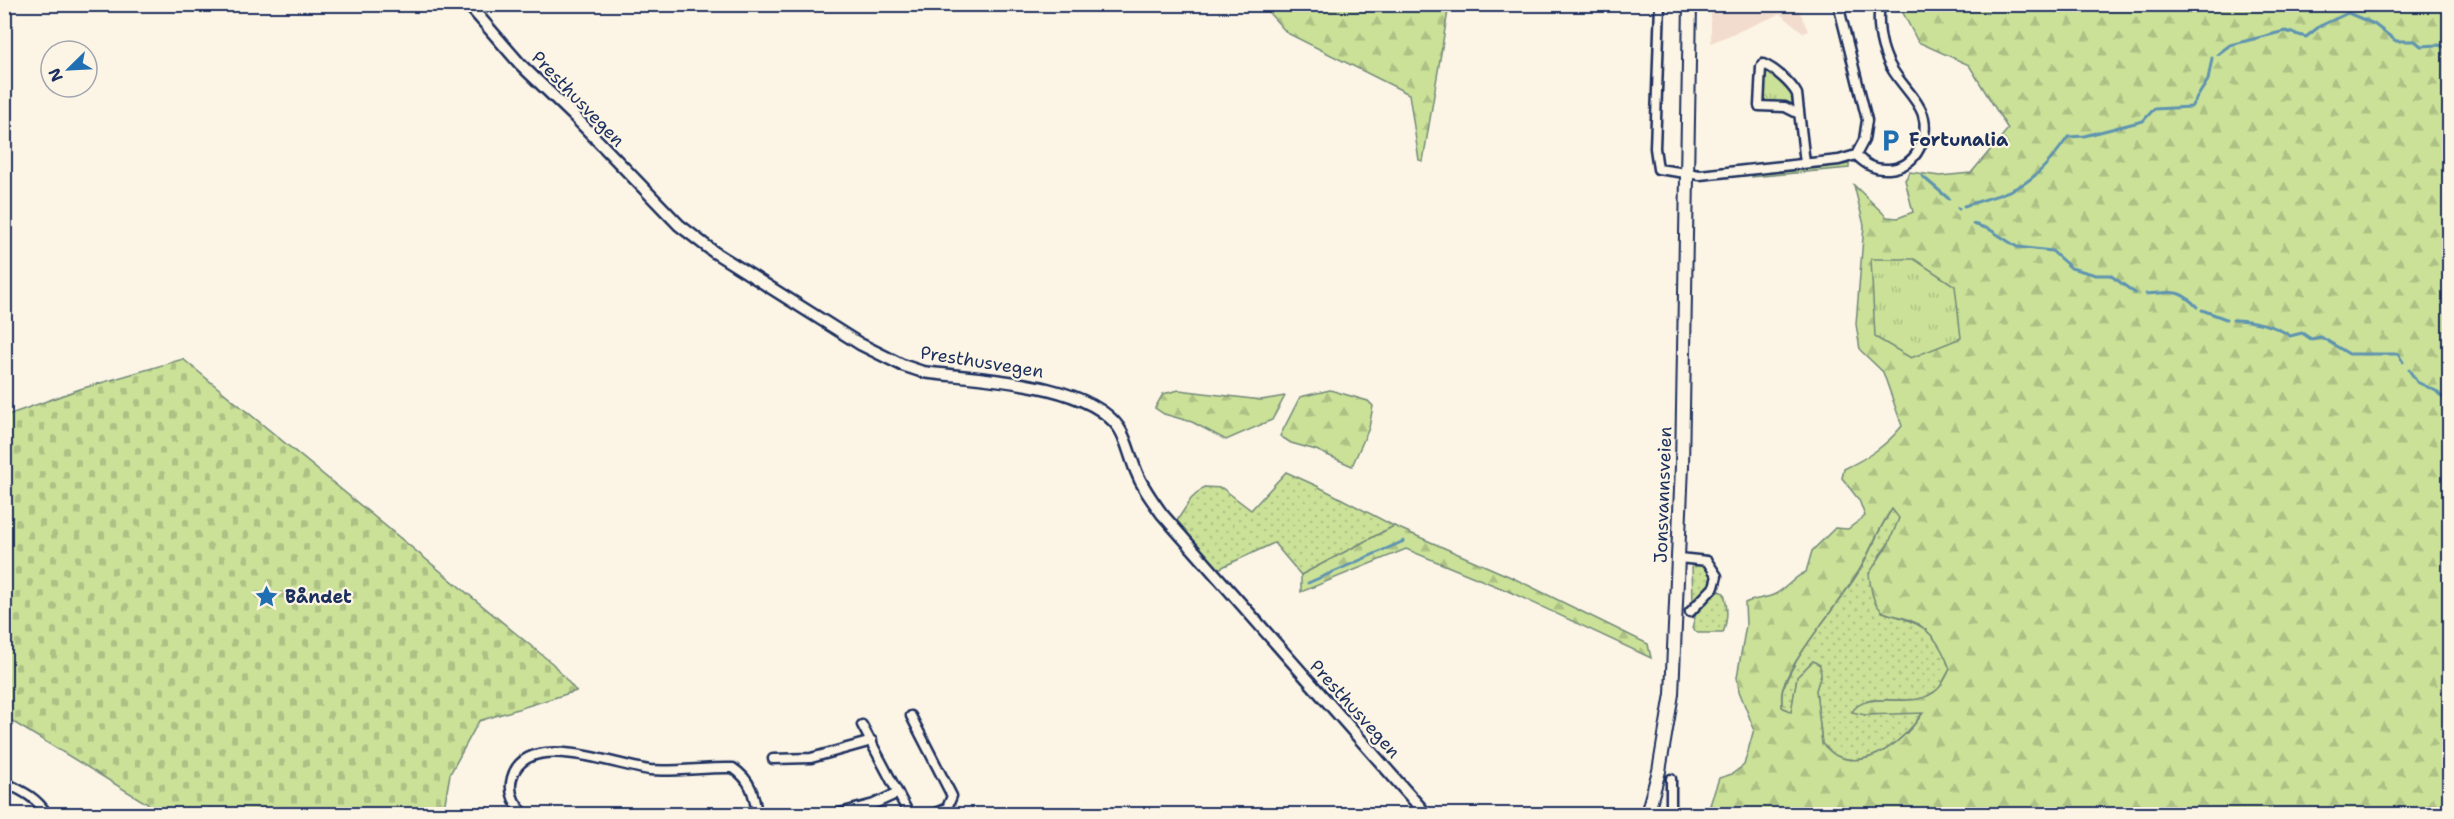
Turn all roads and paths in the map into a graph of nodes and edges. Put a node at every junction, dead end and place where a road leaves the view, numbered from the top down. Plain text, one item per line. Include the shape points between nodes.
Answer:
1 (468, 4) edge
2 (1660, 4) edge
3 (1690, 4) edge
4 (1838, 4) edge
5 (1880, 4) edge
6 (1799, 114) junction
7 (1857, 155) junction
8 (1805, 163) junction
9 (1688, 174) junction
10 (1679, 558) junction
11 (1690, 612) dead end
12 (911, 716) dead end
13 (862, 725) dead end
14 (872, 741) junction
15 (773, 759) dead end
16 (1671, 779) dead end
17 (4, 783) edge
18 (898, 793) junction
19 (47, 814) edge
20 (525, 814) edge
21 (757, 814) edge
22 (836, 814) edge
23 (909, 814) edge
24 (933, 814) edge
25 (1426, 814) edge
26 (1647, 814) edge
27 (1671, 814) edge

1 - 25 street, Presthusvegen via 520,64 659,207 714,252 860,344 902,365 923,372 1065,393 1107,416 1119,428 1140,480 1162,514
2 - 9 street via 1656,161 1658,169
3 - 9 main road, Jonsvannsveien
4 - 7 street via 1867,120
5 - 7 street via 1878,14 1887,59 1919,106 1924,131 1918,151 1904,165 1879,169
6 - 6 street via 1794,89 1763,64 1759,106 1785,107
6 - 8 street
7 - 8 street via 1845,160
8 - 9 street
9 - 10 main road, Jonsvannsveien
10 - 11 street via 1707,561 1717,576 1710,592
10 - 26 main road, Jonsvannsveien via 1672,694
12 - 24 street via 952,796 946,808
13 - 14 street
14 - 15 street via 811,758
14 - 18 street
16 - 27 street
17 - 19 street via 27,793
18 - 22 street
18 - 23 street
20 - 21 street via 514,804 511,779 518,763 546,753 578,754 649,770 734,768 749,781

